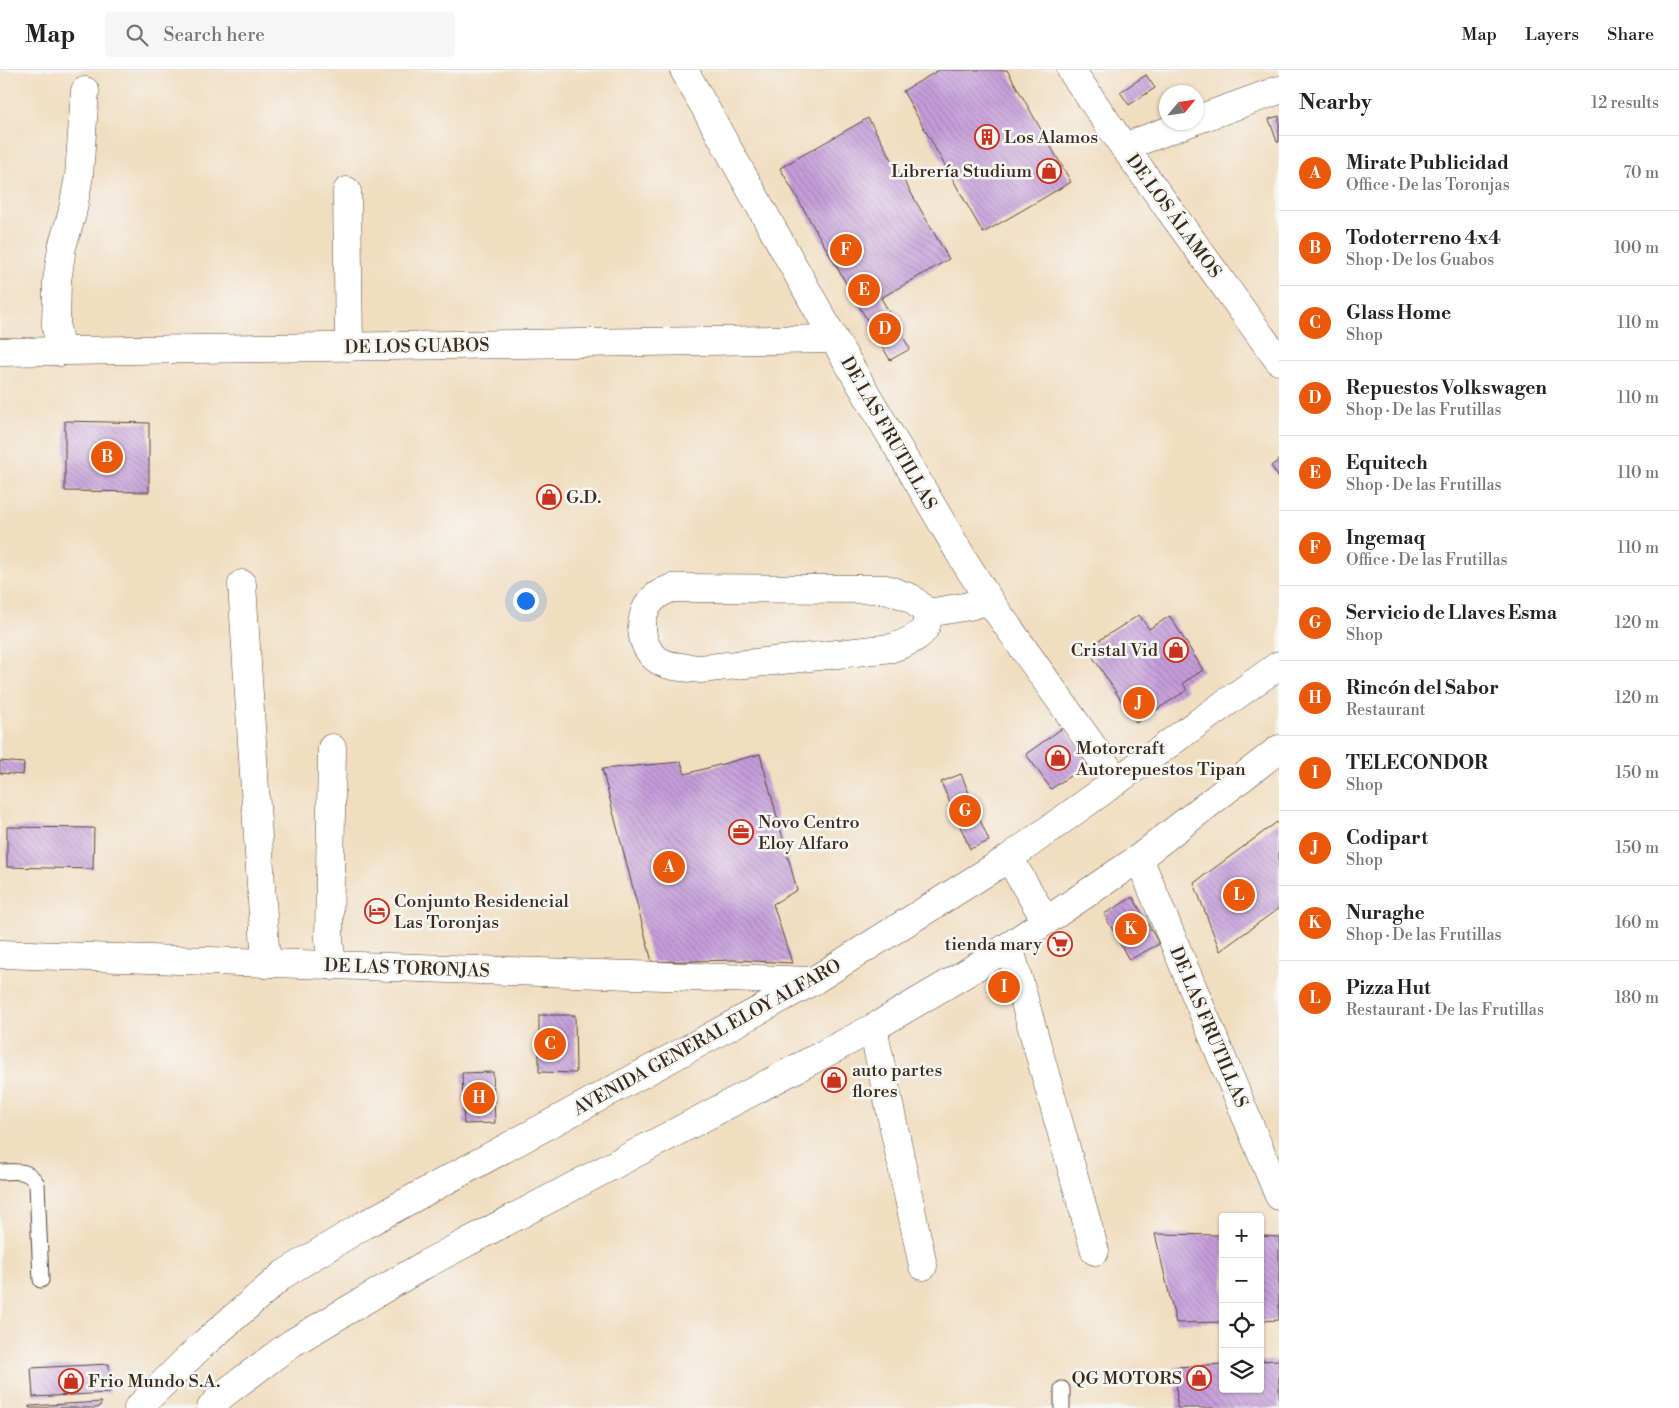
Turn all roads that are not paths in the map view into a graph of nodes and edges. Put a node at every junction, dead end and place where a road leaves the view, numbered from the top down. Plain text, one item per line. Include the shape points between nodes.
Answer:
1 (684, 70) edge
2 (1071, 70) edge
3 (1279, 90) edge
4 (85, 91) dead end
5 (1204, 117) edge
6 (1169, 130) edge
7 (1124, 147) junction
8 (347, 191) dead end
9 (834, 339) junction
10 (349, 347) junction
11 (0, 352) edge
12 (60, 352) junction
13 (1279, 361) edge
14 (242, 584) dead end
15 (989, 600) junction
16 (928, 613) junction
17 (1279, 665) edge
18 (332, 748) dead end
19 (1279, 750) edge
20 (1117, 781) junction
21 (1009, 858) junction
22 (1139, 858) junction
23 (1046, 921) junction
24 (1009, 946) junction
25 (0, 954) edge
26 (266, 964) junction
27 (332, 966) junction
28 (813, 981) junction
29 (873, 1028) junction
30 (0, 1172) edge
31 (1279, 1196) edge
32 (1096, 1251) dead end
33 (923, 1266) dead end
34 (40, 1280) dead end
35 (1062, 1389) dead end
36 (138, 1408) edge
37 (211, 1408) edge
38 (1062, 1408) edge

1 - 9 street, DE LAS FRUTILLAS
2 - 7 street, DE LOS ÁLAMOS
3 - 5 street
4 - 12 street via 79,176 57,281 56,325
6 - 7 street
7 - 13 street, DE LOS ÁLAMOS
8 - 10 street
9 - 10 street, DE LOS GUABOS
9 - 15 street, DE LAS FRUTILLAS
10 - 12 street, DE LOS GUABOS
11 - 12 street, DE LOS GUABOS
14 - 26 street
15 - 16 street
15 - 20 street, DE LAS FRUTILLAS
16 - 16 street via 911,598 886,589 672,588 652,600 642,618 645,643 651,654 669,665 700,669 892,648 920,633 926,626
17 - 20 street, AVENIDA GENERAL ELOY ALFARO
18 - 27 street via 329,939
19 - 22 street
20 - 21 street, AVENIDA GENERAL ELOY ALFARO
21 - 23 street
21 - 28 street, AVENIDA GENERAL ELOY ALFARO
22 - 23 street
22 - 31 street, DE LAS FRUTILLAS
23 - 24 street
24 - 29 street
24 - 32 street
25 - 26 street, DE LAS TORONJAS
26 - 27 street, DE LAS TORONJAS
27 - 28 street, DE LAS TORONJAS
28 - 36 street, AVENIDA GENERAL ELOY ALFARO via 364,1225 284,1274
29 - 33 street
29 - 37 street via 426,1264 292,1343
30 - 34 lane via 24,1171 37,1184
35 - 38 lane

